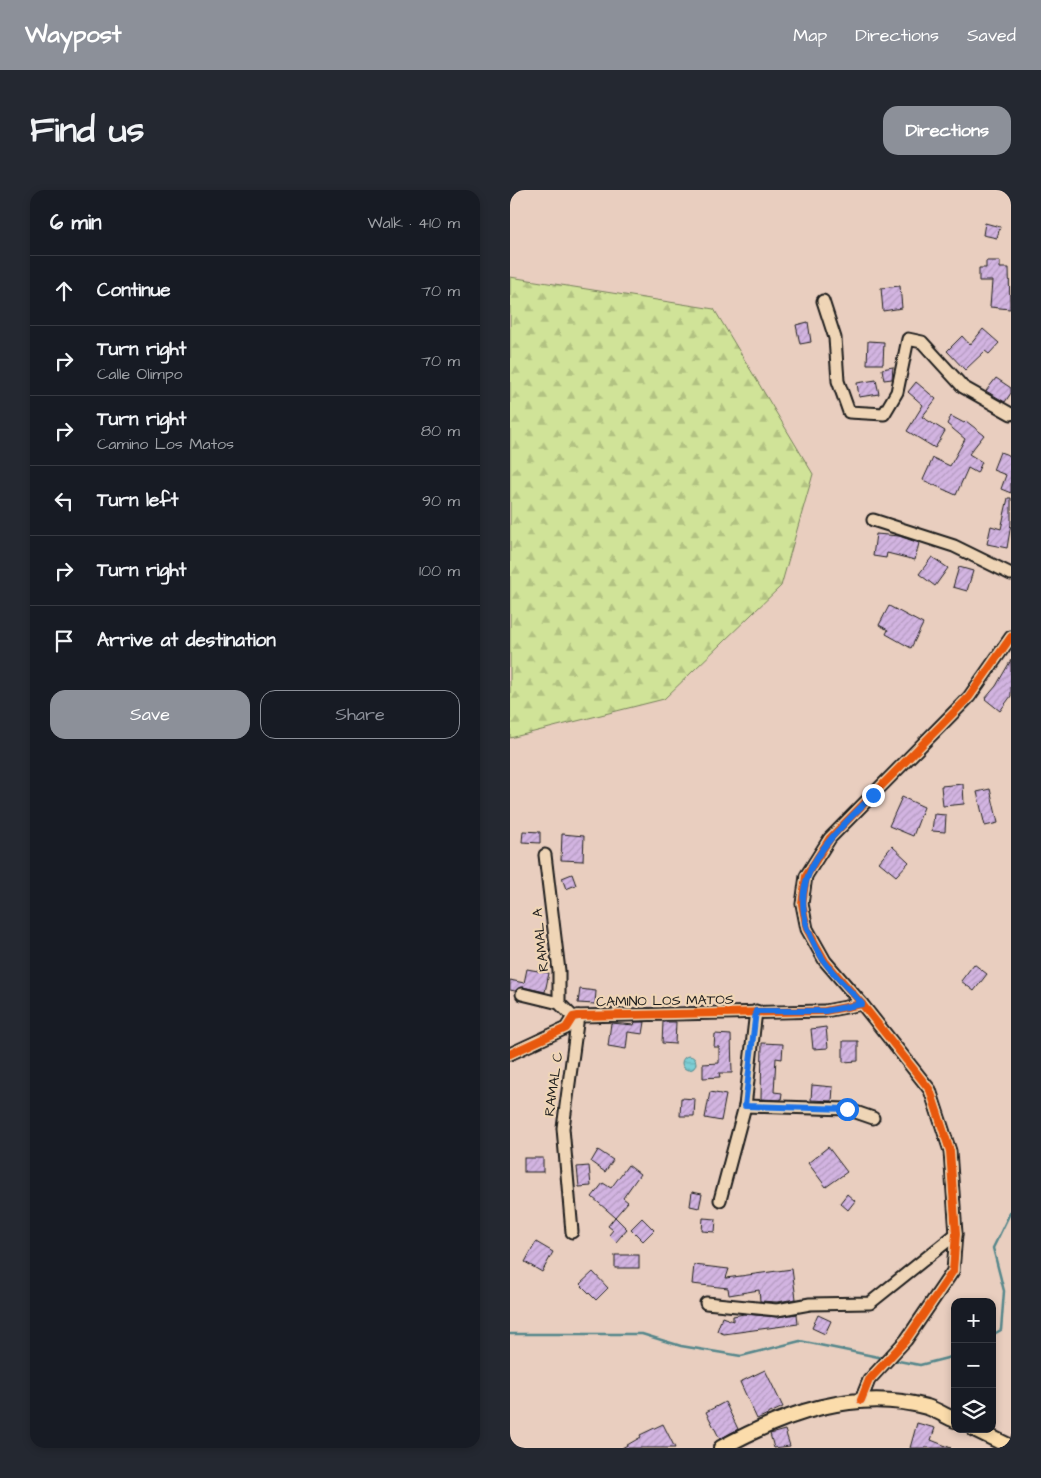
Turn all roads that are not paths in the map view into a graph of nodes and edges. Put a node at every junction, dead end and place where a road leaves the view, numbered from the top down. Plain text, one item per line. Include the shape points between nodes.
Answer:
1 (823, 301) dead end
2 (1011, 414) edge
3 (873, 520) dead end
4 (1011, 574) edge
5 (1011, 637) edge
6 (545, 855) dead end
7 (522, 994) dead end
8 (559, 1002) junction
9 (862, 1004) junction
10 (756, 1011) junction
11 (575, 1016) junction
12 (510, 1054) edge
13 (745, 1106) junction
14 (873, 1118) dead end
15 (720, 1200) dead end
16 (572, 1232) dead end
17 (956, 1234) junction
18 (706, 1304) dead end
19 (861, 1400) junction
20 (951, 1418) edge
21 (982, 1433) edge
22 (724, 1447) edge
23 (1011, 1447) edge

1 - 2 street via 835,338 838,381 848,412 884,414 897,392 908,339 922,342 963,387
3 - 4 street via 954,546
5 - 9 street via 970,697 830,838 806,876 802,904 806,928 825,962
6 - 8 street, RAMAL A via 559,970
7 - 8 street
8 - 11 street
9 - 10 street, CAMINO LOS MATOS via 825,1011
9 - 17 street via 930,1090 950,1151
10 - 11 street, CAMINO LOS MATOS
10 - 13 street
11 - 12 street via 566,1028
11 - 16 street, RAMAL C via 562,1128
13 - 14 street via 847,1109
13 - 15 street
17 - 18 street via 870,1303 810,1304 777,1310
17 - 19 street via 953,1271 906,1340 869,1380
19 - 20 main road via 907,1403
19 - 22 main road via 808,1410
21 - 23 main road

